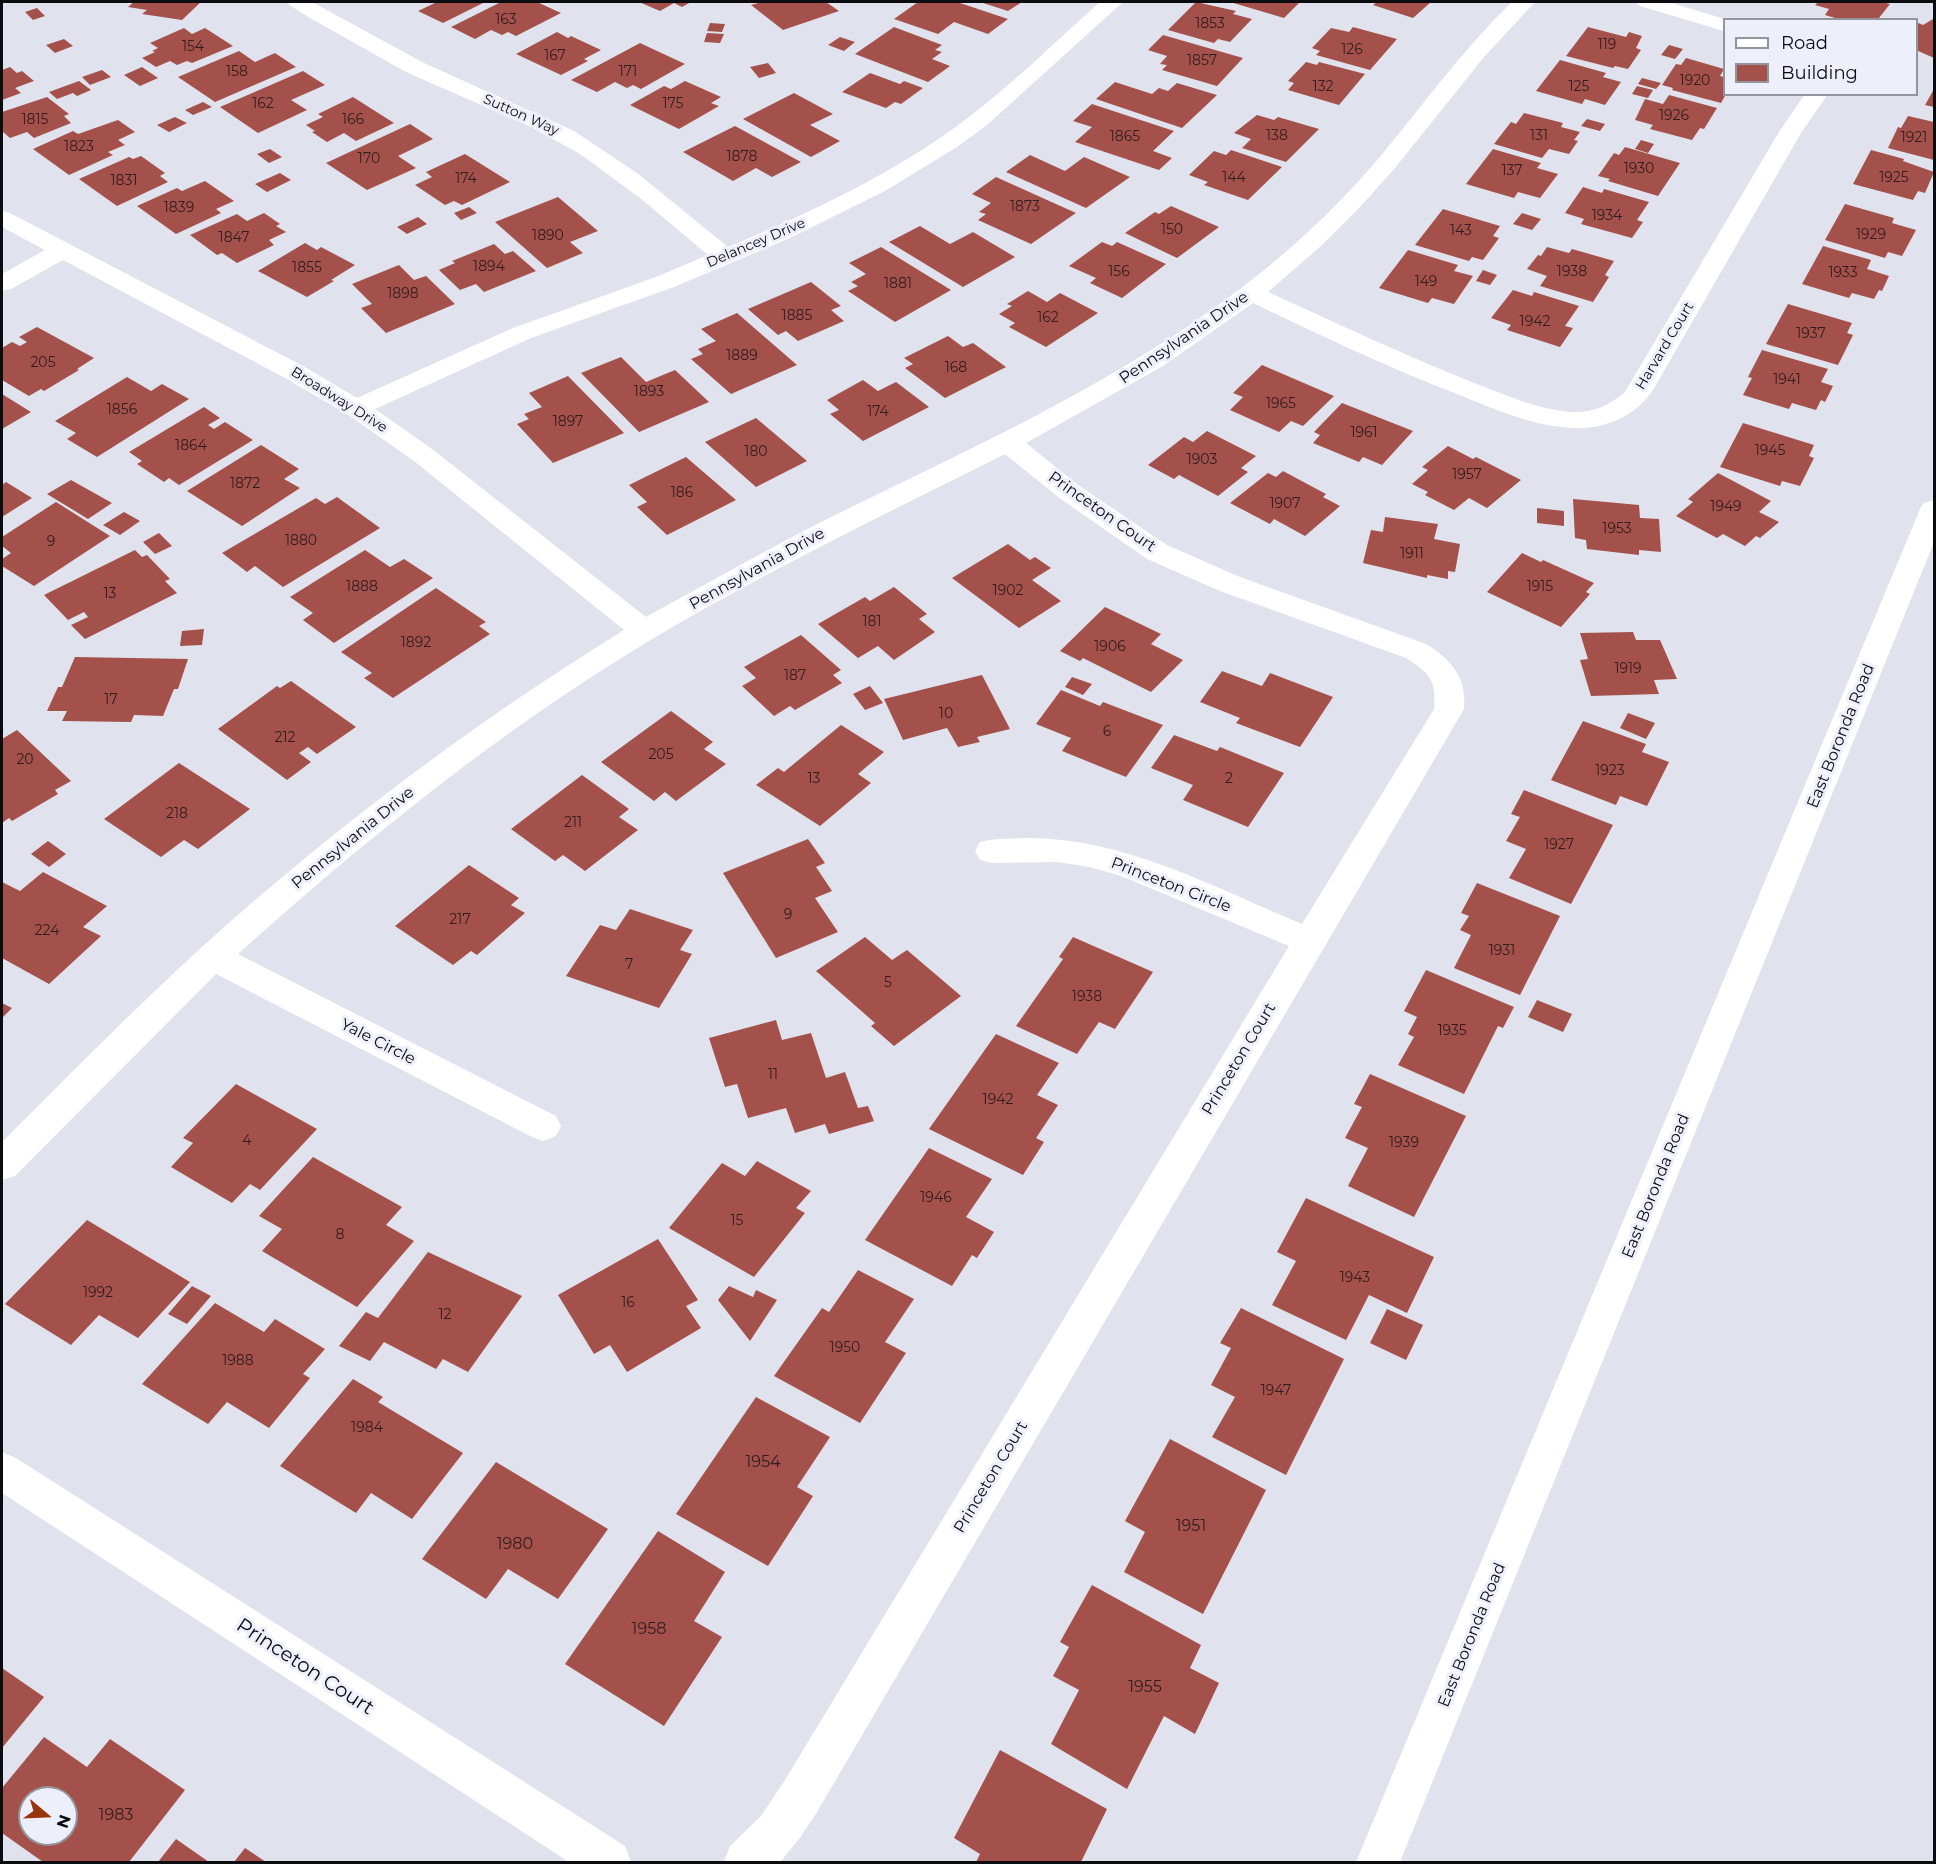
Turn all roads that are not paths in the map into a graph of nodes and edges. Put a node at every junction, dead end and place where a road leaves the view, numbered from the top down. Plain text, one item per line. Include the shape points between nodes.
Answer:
1 (298, 2) edge
2 (1112, 2) edge
3 (1524, 2) edge
4 (1647, 2) edge
5 (1723, 24) edge
6 (1816, 96) edge
7 (2, 218) edge
8 (61, 251) junction
9 (725, 257) junction
10 (2, 284) edge
11 (1251, 293) junction
12 (356, 408) junction
13 (1009, 443) junction
14 (1935, 509) edge
15 (645, 631) junction
16 (991, 851) dead end
17 (1309, 941) junction
18 (213, 957) junction
19 (543, 1126) dead end
20 (2, 1165) edge
21 (2, 1471) edge
22 (609, 1863) edge
23 (746, 1863) edge
24 (1378, 1863) edge

1 - 9 street, Sutton Way via 417,68 531,119 591,151 660,201
2 - 9 street, Delancey Drive via 1012,93 949,142 841,206
3 - 11 street, Pennsylvania Drive via 1483,42 1405,141 1343,211
4 - 5 street
6 - 11 street, Harvard Court via 1790,132 1640,390 1622,408 1600,417 1560,419 1485,396 1366,347
7 - 8 street, Broadway Drive
8 - 10 street
8 - 12 street, Broadway Drive
9 - 12 street, Delancey Drive via 522,333
11 - 13 street, Pennsylvania Drive via 1148,365
12 - 15 street, Broadway Drive via 440,468
13 - 15 street, Pennsylvania Drive via 832,528
13 - 17 street, Princeton Court via 1068,491 1157,552 1230,584 1416,651 1442,670 1450,684 1449,709
14 - 24 street, East Boronda Road
15 - 18 street, Pennsylvania Drive via 512,717 422,782
16 - 17 street, Princeton Circle via 1057,850 1100,858
17 - 23 street, Princeton Court via 801,1796 783,1825
18 - 19 street, Yale Circle
18 - 20 street, Pennsylvania Drive
21 - 22 street, Princeton Court

